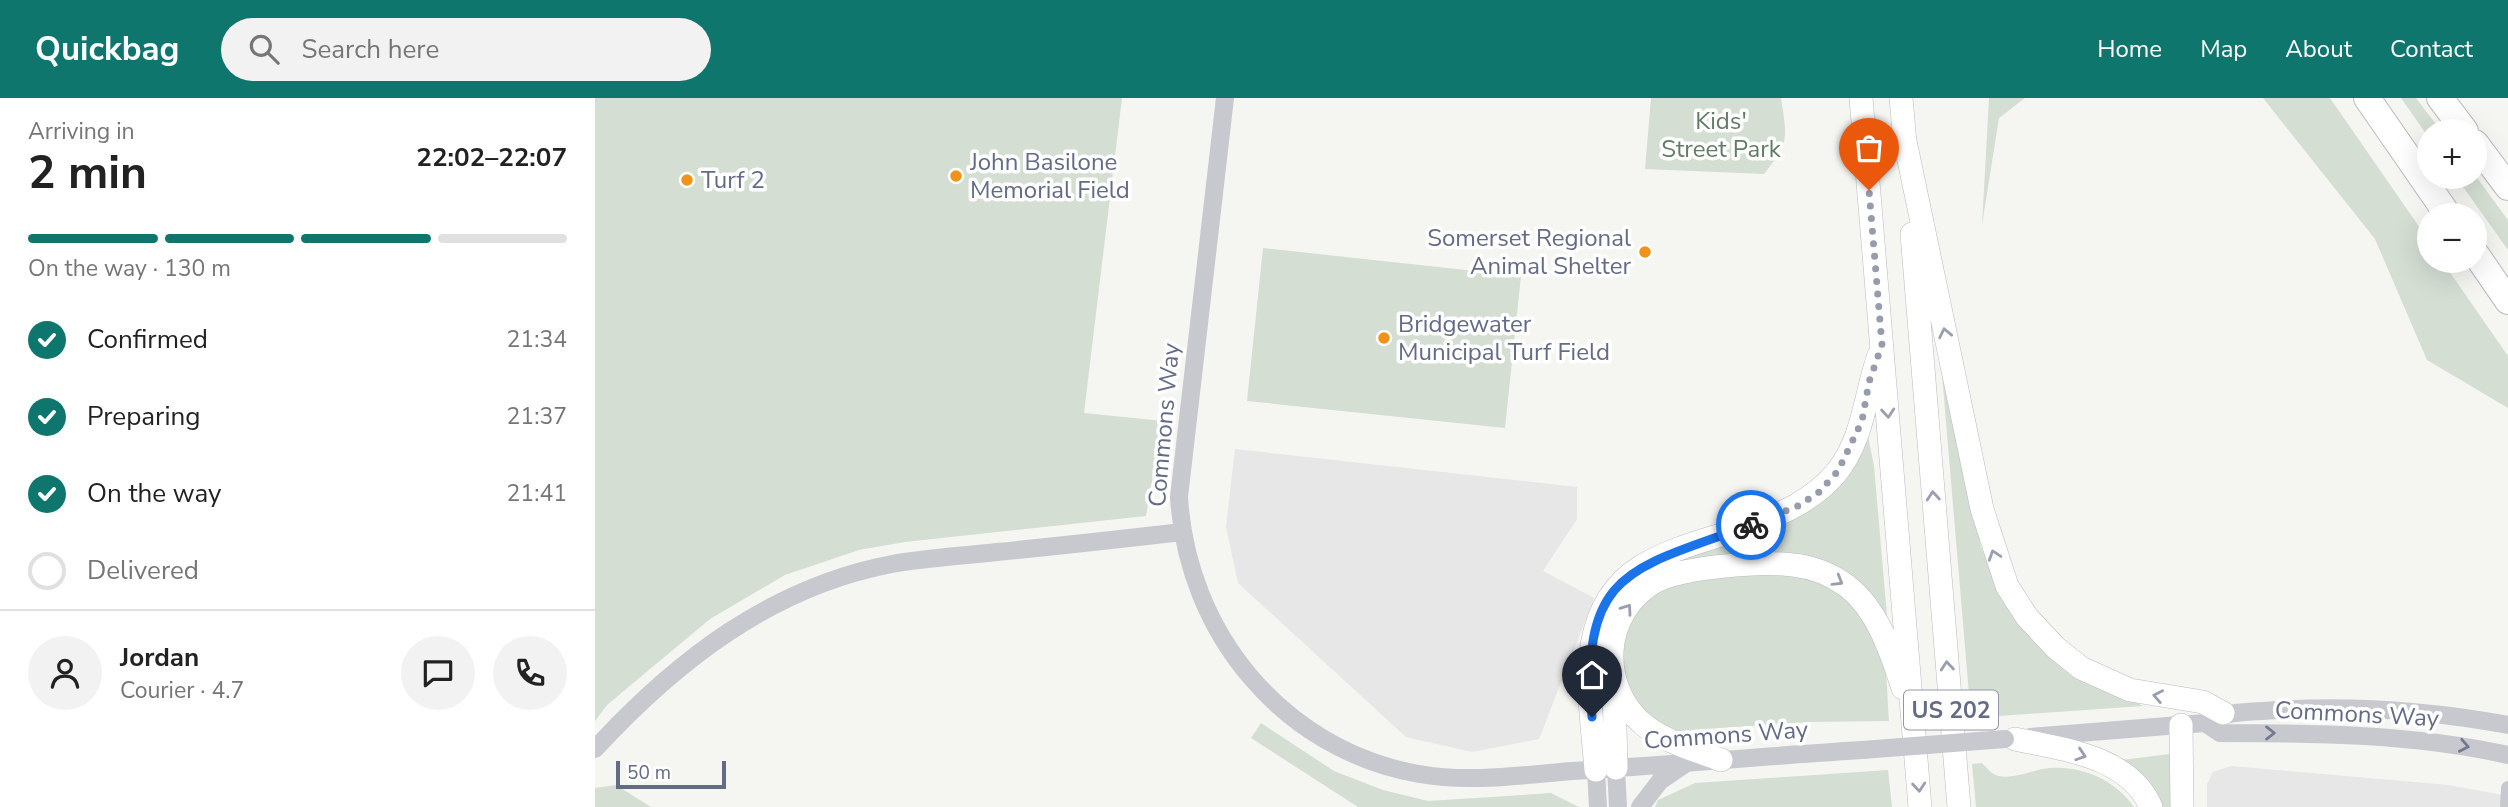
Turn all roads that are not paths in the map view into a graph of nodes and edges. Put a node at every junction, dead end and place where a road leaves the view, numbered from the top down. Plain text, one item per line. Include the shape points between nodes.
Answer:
1 (1225, 98) edge
2 (1861, 98) edge
3 (1901, 98) edge
4 (2367, 98) edge
5 (2440, 98) edge
6 (2456, 119) edge
7 (1905, 141) junction
8 (2487, 160) edge
9 (2508, 187) edge
10 (2440, 203) edge
11 (2487, 270) edge
12 (2508, 301) edge
13 (1882, 345) junction
14 (1182, 532) junction
15 (1613, 683) junction
16 (2214, 718) junction
17 (1913, 719) junction
18 (2181, 725) junction
19 (2508, 725) edge
20 (2010, 739) junction
21 (595, 749) edge
22 (2508, 755) edge
23 (1721, 760) junction
24 (1689, 762) junction
25 (1606, 769) junction
26 (2508, 788) edge
27 (1598, 807) edge
28 (1618, 807) edge
29 (1640, 807) edge
30 (1920, 807) edge
31 (1959, 807) edge
32 (2151, 807) edge
33 (2182, 807) edge
34 (2507, 807) edge

1 - 14 street, Commons Way via 1182,461
2 - 13 highway, US 202
3 - 7 highway, US 202
4 - 10 highway
5 - 6 highway
16 -> 7 highway via 2203,702 2130,690 2081,668 2027,617 2007,586 1982,509
31 -> 7 highway, US 202
8 - 9 highway
11 - 12 highway
13 -> 17 highway, US 202
13 - 25 highway via 1851,450 1819,492 1770,518 1655,559 1629,575 1610,596 1595,626 1590,657
14 - 21 street via 911,561 827,583 774,605 713,640 654,689
14 - 25 street, Commons Way via 1205,607 1241,668 1279,708 1337,746 1388,767 1440,777
15 -> 17 highway via 1616,629 1630,604 1654,582 1684,572 1793,565 1847,586 1869,610 1887,643
15 - 23 highway via 1645,725
15 - 25 highway
16 - 18 street, Commons Way
16 - 19 street, Commons Way via 2315,708 2385,709
16 -> 22 street, Commons Way via 2220,733 2393,737
17 -> 30 highway, US 202
18 - 20 street, Commons Way
18 - 33 highway
20 - 23 street, Commons Way, bridge
20 -> 32 highway via 2097,760 2128,777
23 - 24 street, Commons Way
24 - 25 street, Commons Way
24 - 29 street via 1660,781
25 - 27 street
25 - 28 street
26 - 34 street

